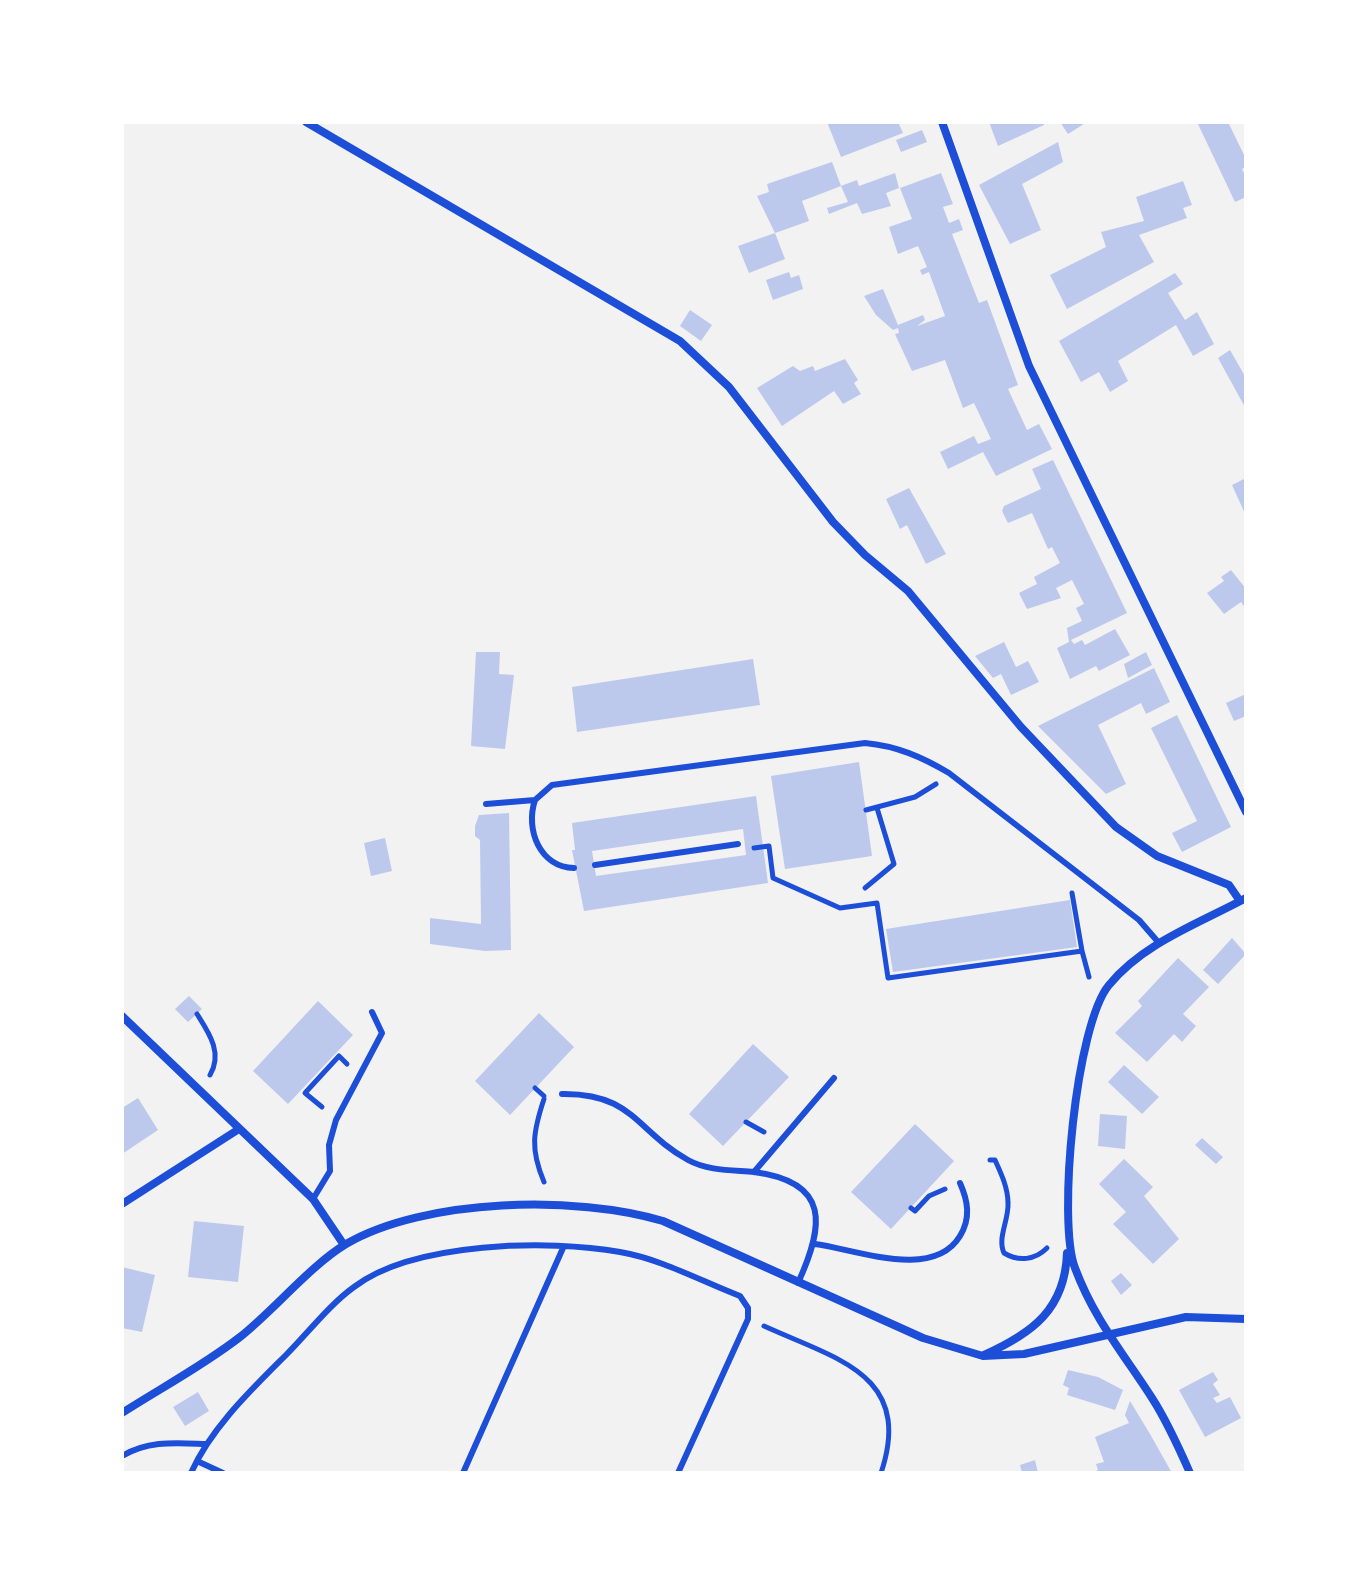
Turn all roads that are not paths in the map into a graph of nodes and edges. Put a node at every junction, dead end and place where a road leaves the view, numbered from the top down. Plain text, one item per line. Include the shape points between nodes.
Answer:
1 (306, 122) edge
2 (942, 122) edge
3 (535, 800) junction
4 (486, 804) dead end
5 (1246, 812) edge
6 (738, 844) road end
7 (595, 865) dead end
8 (574, 868) dead end
9 (1243, 899) edge
10 (1159, 943) junction
11 (372, 1012) dead end
12 (122, 1016) edge
13 (834, 1078) dead end
14 (562, 1094) road end
15 (239, 1129) junction
16 (754, 1172) junction
17 (960, 1183) road end
18 (313, 1199) junction
19 (122, 1204) edge
20 (815, 1244) junction
21 (344, 1245) junction
22 (563, 1248) junction
23 (1068, 1248) junction
24 (798, 1283) junction
25 (1246, 1319) edge
26 (1106, 1334) junction
27 (983, 1356) junction
28 (122, 1413) edge
29 (206, 1444) junction
30 (122, 1456) edge
31 (197, 1461) junction
32 (191, 1473) edge
33 (223, 1473) edge
34 (463, 1473) edge
35 (678, 1473) edge
36 (1190, 1473) edge

1 - 9 street via 680,341 729,387 833,522 908,591 1094,806 1140,846 1229,885
2 - 5 street via 1029,366
3 - 4 lane
3 - 8 lane via 535,842 557,865
3 - 10 lane via 559,784 865,743 902,750 949,773 1139,920
6 - 7 lane
9 - 10 street
10 - 23 street via 1109,984 1089,1022 1074,1128
11 - 18 lane via 382,1033 336,1120 329,1145 330,1171
12 - 15 street
13 - 16 lane
14 - 16 lane via 590,1095 622,1107 692,1162
15 - 18 street
15 - 19 street
16 - 20 lane via 788,1180 805,1192 816,1214
17 - 20 lane via 966,1223 955,1243 938,1255 890,1259
18 - 21 street
20 - 24 lane
21 - 24 street via 413,1218 497,1207 603,1208 663,1221
21 - 28 street via 239,1338
22 - 29 lane via 489,1247 402,1261 379,1272 354,1287
22 - 34 lane
22 - 35 lane via 623,1252 740,1296 748,1308 748,1319
23 - 26 street
23 - 27 street via 1062,1288 1048,1315 1033,1330
24 - 27 street via 923,1338
25 - 26 street via 1186,1317
26 - 27 street via 1024,1354
26 - 36 street via 1154,1402
29 - 30 lane via 164,1442 138,1446
29 - 31 lane
31 - 32 lane
31 - 33 lane

